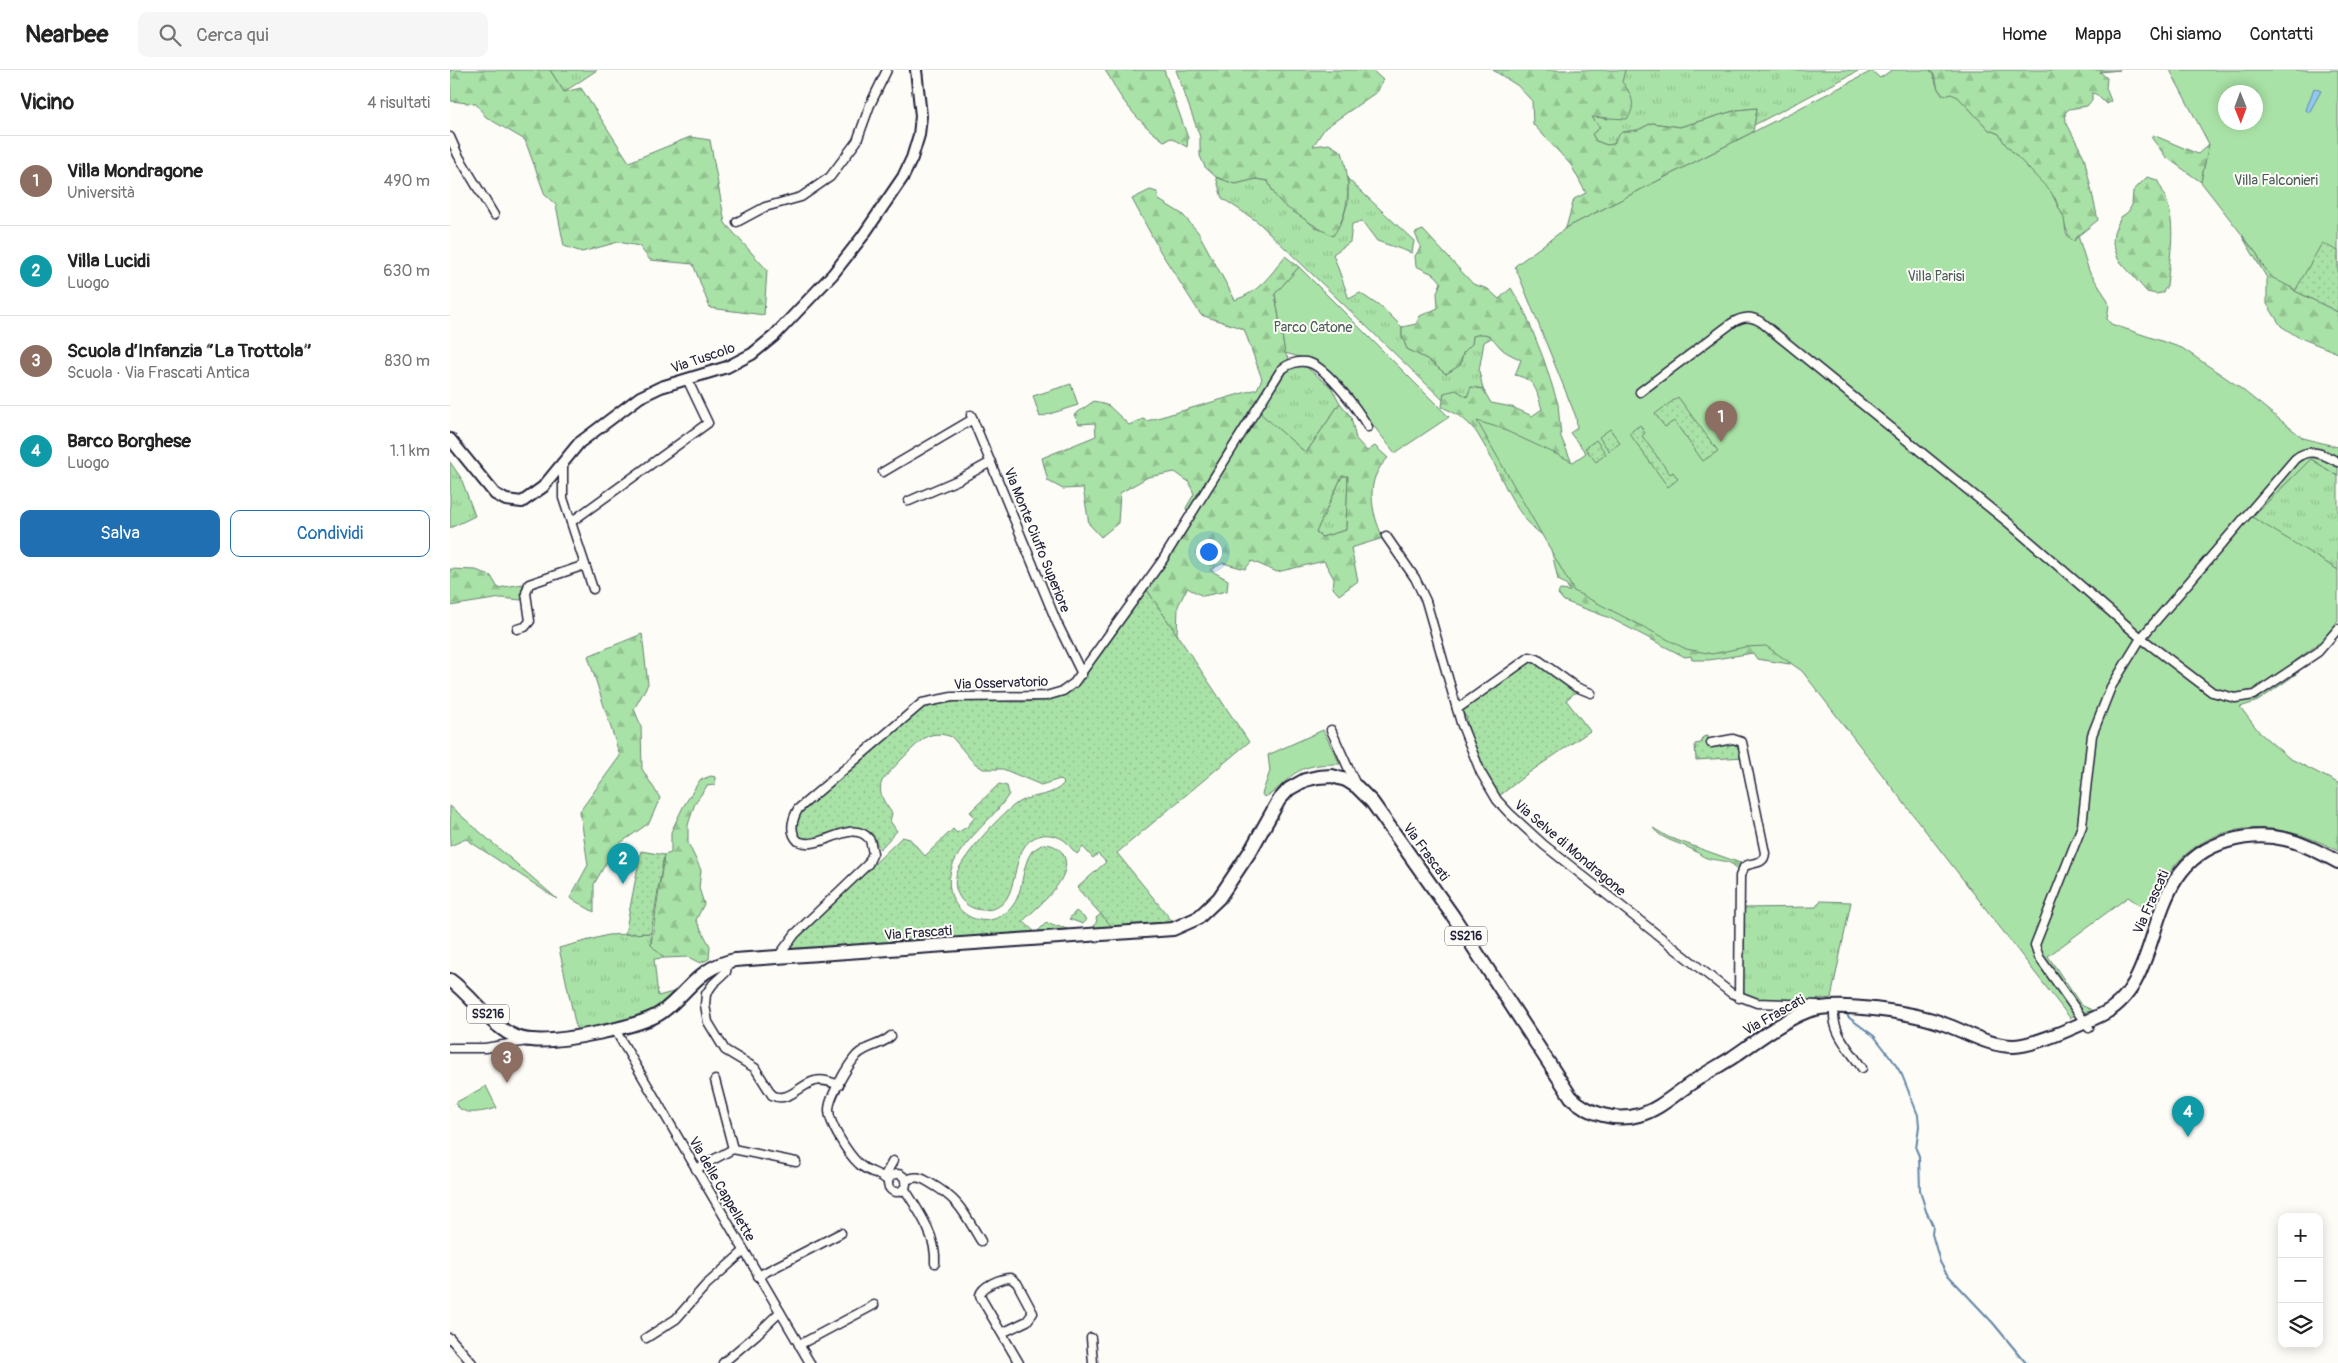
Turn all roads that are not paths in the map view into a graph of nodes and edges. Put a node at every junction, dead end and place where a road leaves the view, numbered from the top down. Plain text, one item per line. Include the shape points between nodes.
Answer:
1 (887, 70) edge
2 (916, 70) edge
3 (450, 137) edge
4 (494, 215) dead end
5 (737, 222) dead end
6 (687, 379) junction
7 (1640, 392) dead end
8 (1368, 427) dead end
9 (450, 439) edge
10 (563, 461) junction
11 (991, 462) junction
12 (2338, 462) edge
13 (883, 472) dead end
14 (909, 501) dead end
15 (571, 522) junction
16 (1386, 536) dead end
17 (585, 565) junction
18 (593, 589) dead end
19 (517, 629) dead end
20 (2338, 629) edge
21 (2141, 638) junction
22 (1082, 674) junction
23 (1591, 693) dead end
24 (1457, 709) junction
25 (1331, 730) dead end
26 (1711, 743) dead end
27 (1357, 787) junction
28 (2338, 862) edge
29 (778, 957) junction
30 (728, 961) junction
31 (450, 980) edge
32 (1739, 998) junction
33 (1835, 1006) junction
34 (2087, 1025) junction
35 (614, 1028) junction
36 (890, 1036) dead end
37 (530, 1040) junction
38 (450, 1048) edge
39 (1862, 1068) dead end
40 (715, 1080) dead end
41 (839, 1085) junction
42 (733, 1149) junction
43 (893, 1161) dead end
44 (796, 1162) dead end
45 (696, 1169) junction
46 (886, 1179) junction
47 (905, 1184) junction
48 (841, 1233) dead end
49 (981, 1241) dead end
50 (744, 1251) junction
51 (935, 1263) dead end
52 (758, 1276) junction
53 (874, 1306) dead end
54 (780, 1312) junction
55 (1002, 1332) junction
56 (450, 1338) edge
57 (646, 1338) dead end
58 (1091, 1338) dead end
59 (799, 1345) junction
60 (472, 1363) edge
61 (723, 1363) edge
62 (810, 1363) edge
63 (1019, 1363) edge
64 (1092, 1363) edge

1 - 5 street via 859,138 833,174 801,197 765,207
2 - 6 street, Via Tuscolo via 921,111 914,153 903,177 856,246 822,286 756,351 733,365
3 - 4 street
6 - 10 street, Via Tuscolo via 640,397 579,443
6 - 15 street via 708,423
7 - 21 street via 1732,323 1745,317 1758,320 2011,525
8 - 22 street, Via Osservatorio via 1348,398 1318,367 1298,362 1281,370 1162,561
9 - 10 street, Via Tuscolo via 491,489 499,497 512,502 522,502 534,495
10 - 15 street via 562,490
11 - 13 street, Via Monte Ciuffo Superiore via 972,417
11 - 14 street
11 - 22 street, Via Monte Ciuffo Superiore via 1056,623
12 - 21 street via 2314,452 2294,459
15 - 17 street
16 - 24 street, Via Selve di Mondragone via 1415,578 1426,601
17 - 18 street
17 - 19 street via 529,584 526,593 530,621
20 - 21 street via 2320,650 2264,690 2238,698 2224,697 2209,690
21 - 34 street via 2111,687 2095,724 2083,823 2035,945 2039,957
22 - 29 street, Via Osservatorio via 1069,687 1046,696 952,697 922,704 801,806 792,827 798,841 812,844 858,832 870,840 872,853 868,864 795,934
23 - 24 street via 1530,657
24 - 32 street, Via Selve di Mondragone via 1484,778 1509,813
25 - 27 street, Via Frascati
26 - 32 street via 1733,739 1742,742 1765,853 1762,861 1746,865 1740,873
27 - 29 main road, Via Frascati / SS216 via 1340,778 1327,776 1305,780 1290,789 1279,800 1219,898 1198,918 1178,928
27 - 33 main road, Via Frascati / SS216 via 1377,809 1454,916 1564,1089 1587,1109 1619,1118 1648,1112 1802,1014
28 - 34 main road, Via Frascati / SS216 via 2294,840 2263,835 2225,842 2198,854 2182,871 2167,898 2129,992 2114,1007
29 - 30 main road, Via Frascati / SS216
30 - 35 main road, Via Frascati / SS216 via 703,972 659,1014
30 - 41 street via 726,972 710,986 705,1001 708,1022 727,1052 755,1068 776,1098 816,1081
31 - 37 main road, Via Frascati / SS216 via 505,1031
32 - 33 street, Via Selve di Mondragone via 1766,1004
33 - 34 main road, Via Frascati / SS216 via 1936,1021 1985,1041 2012,1046 2032,1043
33 - 39 street via 1835,1028
35 - 37 main road, Via Frascati / SS216 via 563,1039
35 - 45 street, Via delle Cappellette
36 - 41 street via 859,1053
37 - 38 street via 485,1048
40 - 42 street
41 - 46 street via 829,1106 833,1124 857,1162
42 - 44 street
42 - 45 street
43 - 46 street
45 - 50 street, Via delle Cappellette
46 - 47 street via 896,1174 902,1176
46 - 47 street via 895,1192
47 - 49 street via 913,1177 921,1178 949,1194 959,1203
47 - 51 street via 933,1242
48 - 52 street
50 - 52 street, Via delle Cappellette
50 - 57 street via 706,1285 676,1320
52 - 54 street, Via delle Cappellette
53 - 59 street
54 - 59 street, Via delle Cappellette
54 - 61 street
55 - 55 street via 1027,1321 1032,1313 1017,1282 1011,1278 980,1292
55 - 63 street
56 - 60 street
58 - 64 street
59 - 62 street, Via delle Cappellette

